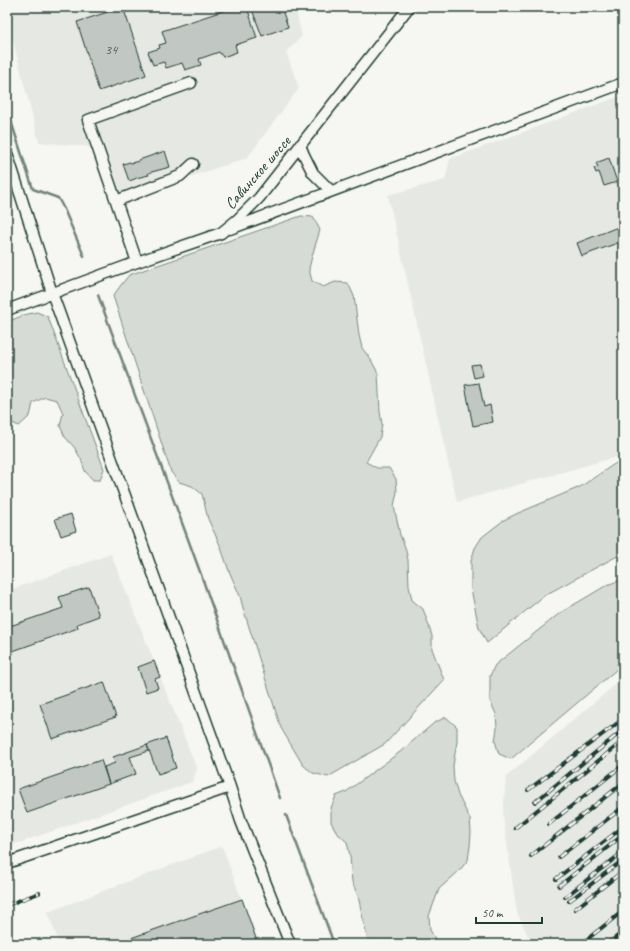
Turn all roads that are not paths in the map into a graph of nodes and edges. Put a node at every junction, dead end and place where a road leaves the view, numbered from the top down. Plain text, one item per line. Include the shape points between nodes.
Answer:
1 (409, 7) edge
2 (191, 83) dead end
3 (623, 83) edge
4 (300, 145) junction
5 (7, 153) edge
6 (193, 164) dead end
7 (331, 191) junction
8 (116, 201) junction
9 (221, 232) junction
10 (137, 262) junction
11 (52, 293) junction
12 (7, 310) edge
13 (230, 787) junction
14 (7, 863) edge
15 (290, 944) edge

1 - 4 street, Савинское шоссе
2 - 8 street via 88,120
3 - 7 street
4 - 7 street via 314,173
4 - 9 street, Савинское шоссе via 259,198 238,220
5 - 11 street
6 - 8 street via 180,176
7 - 9 street
8 - 10 street
9 - 10 street, Савинское шоссе
10 - 11 street, Савинское шоссе
11 - 12 street, Савинское шоссе
11 - 13 street
13 - 14 street
13 - 15 street

